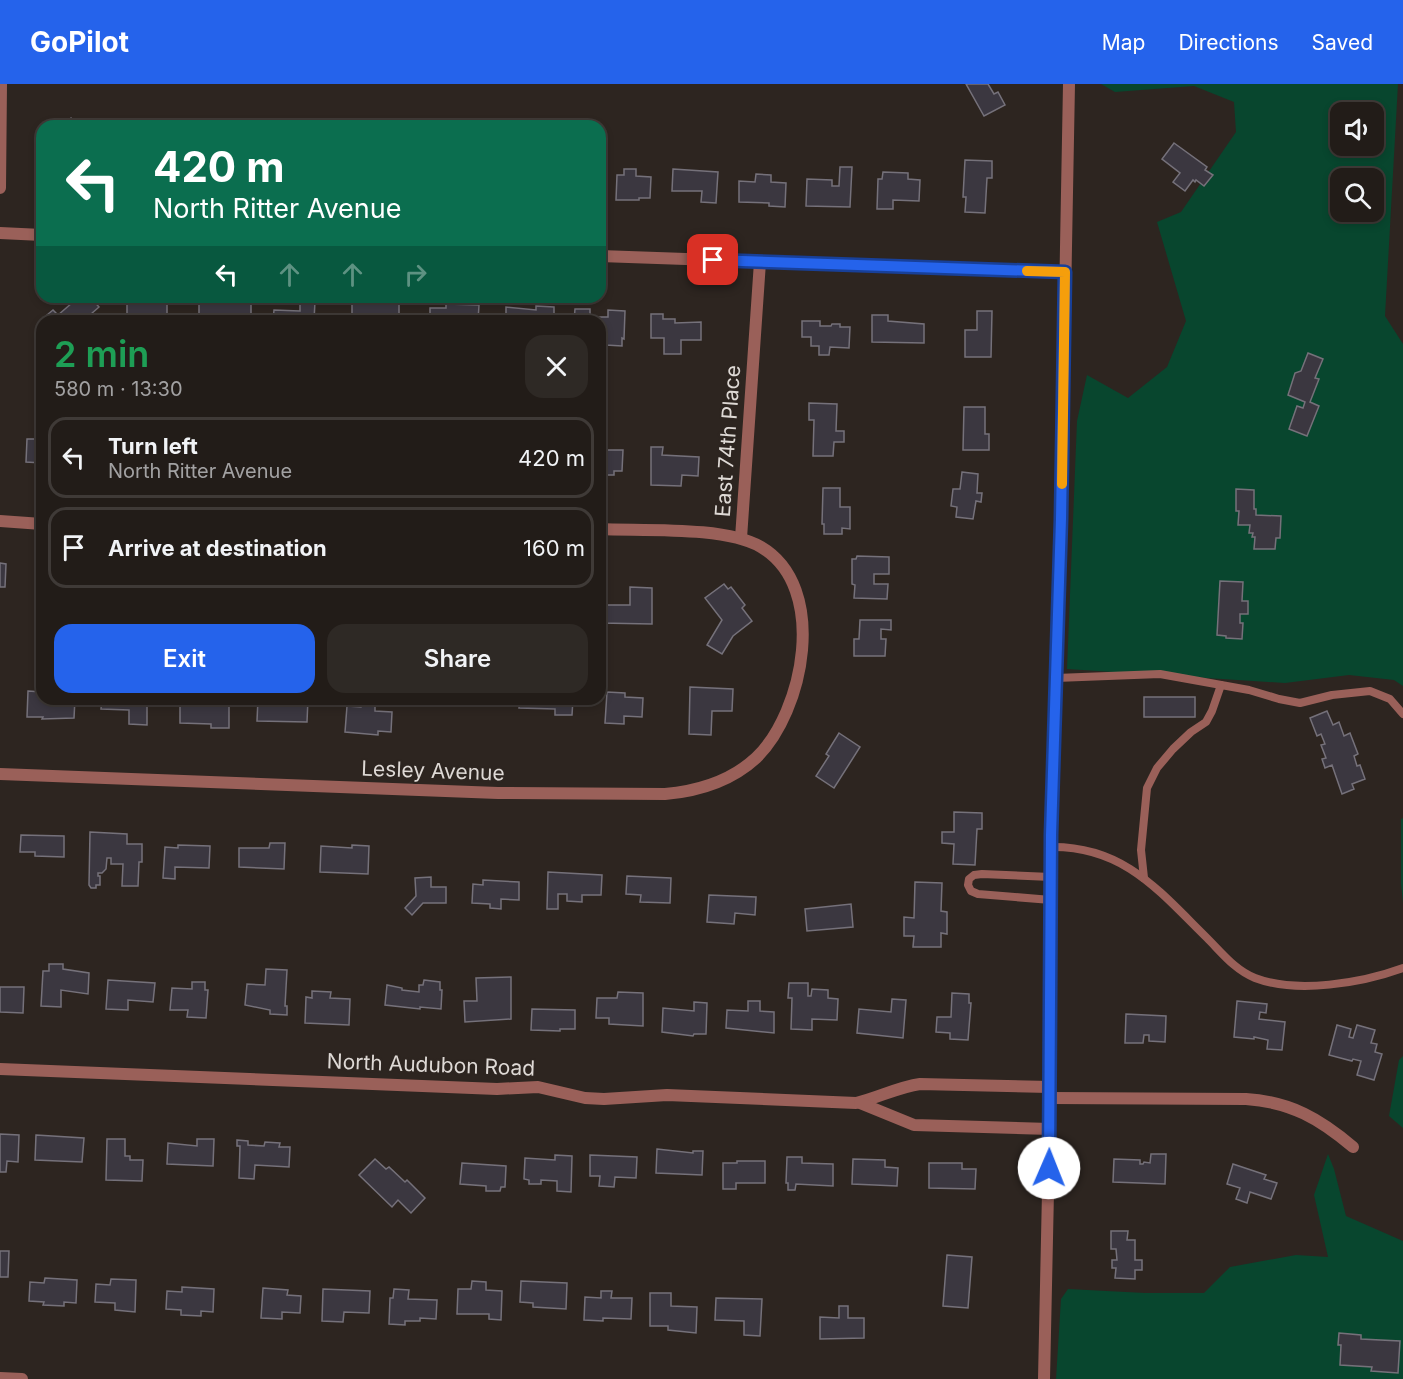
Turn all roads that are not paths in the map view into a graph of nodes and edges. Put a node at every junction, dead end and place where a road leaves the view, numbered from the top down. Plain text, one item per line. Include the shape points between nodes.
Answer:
1 (2, 84) edge
2 (1069, 84) edge
3 (0, 188) edge
4 (0, 233) edge
5 (36, 235) edge
6 (606, 256) edge
7 (760, 262) junction
8 (1065, 272) junction
9 (0, 521) edge
10 (36, 524) edge
11 (606, 529) edge
12 (741, 538) junction
13 (800, 669) joint
14 (1056, 678) junction
15 (1221, 686) junction
16 (1403, 714) edge
17 (0, 774) edge
18 (1051, 847) junction
19 (1051, 877) junction
20 (1144, 878) junction
21 (1051, 900) junction
22 (1403, 968) edge
23 (0, 1069) edge
24 (1050, 1092) junction
25 (859, 1102) junction
26 (1050, 1129) junction
27 (1353, 1147) dead end
28 (0, 1378) edge
29 (22, 1379) edge
30 (1044, 1379) edge

1 - 3 street
2 - 8 street
4 - 5 street
6 - 7 street
7 - 8 street
7 - 12 street, East 74th Place
8 - 14 street
9 - 10 street
11 - 12 street
12 - 13 street, East 74th Place via 776,560 796,590 802,622
13 - 17 street, Lesley Avenue via 787,714 769,743 735,774 684,792 498,793
14 - 15 lane via 1160,674
14 - 18 street
15 - 16 lane via 1300,703 1370,691 1390,699
15 - 20 lane via 1206,722 1173,749 1147,788 1141,849
18 - 19 street
18 - 20 lane via 1102,855
19 - 21 street
19 - 21 lane via 982,874 974,875 968,885 978,894
20 - 22 lane via 1228,961 1255,978 1280,983 1331,984
21 - 24 street
23 - 25 street, North Audubon Road via 497,1089 538,1087 604,1099 667,1095
24 - 25 street, North Audubon Road via 920,1084
24 - 26 street
24 - 27 street, North Audubon Road via 1266,1101 1318,1120
25 - 26 street, North Audubon Road via 914,1125
26 - 30 street
28 - 29 street

